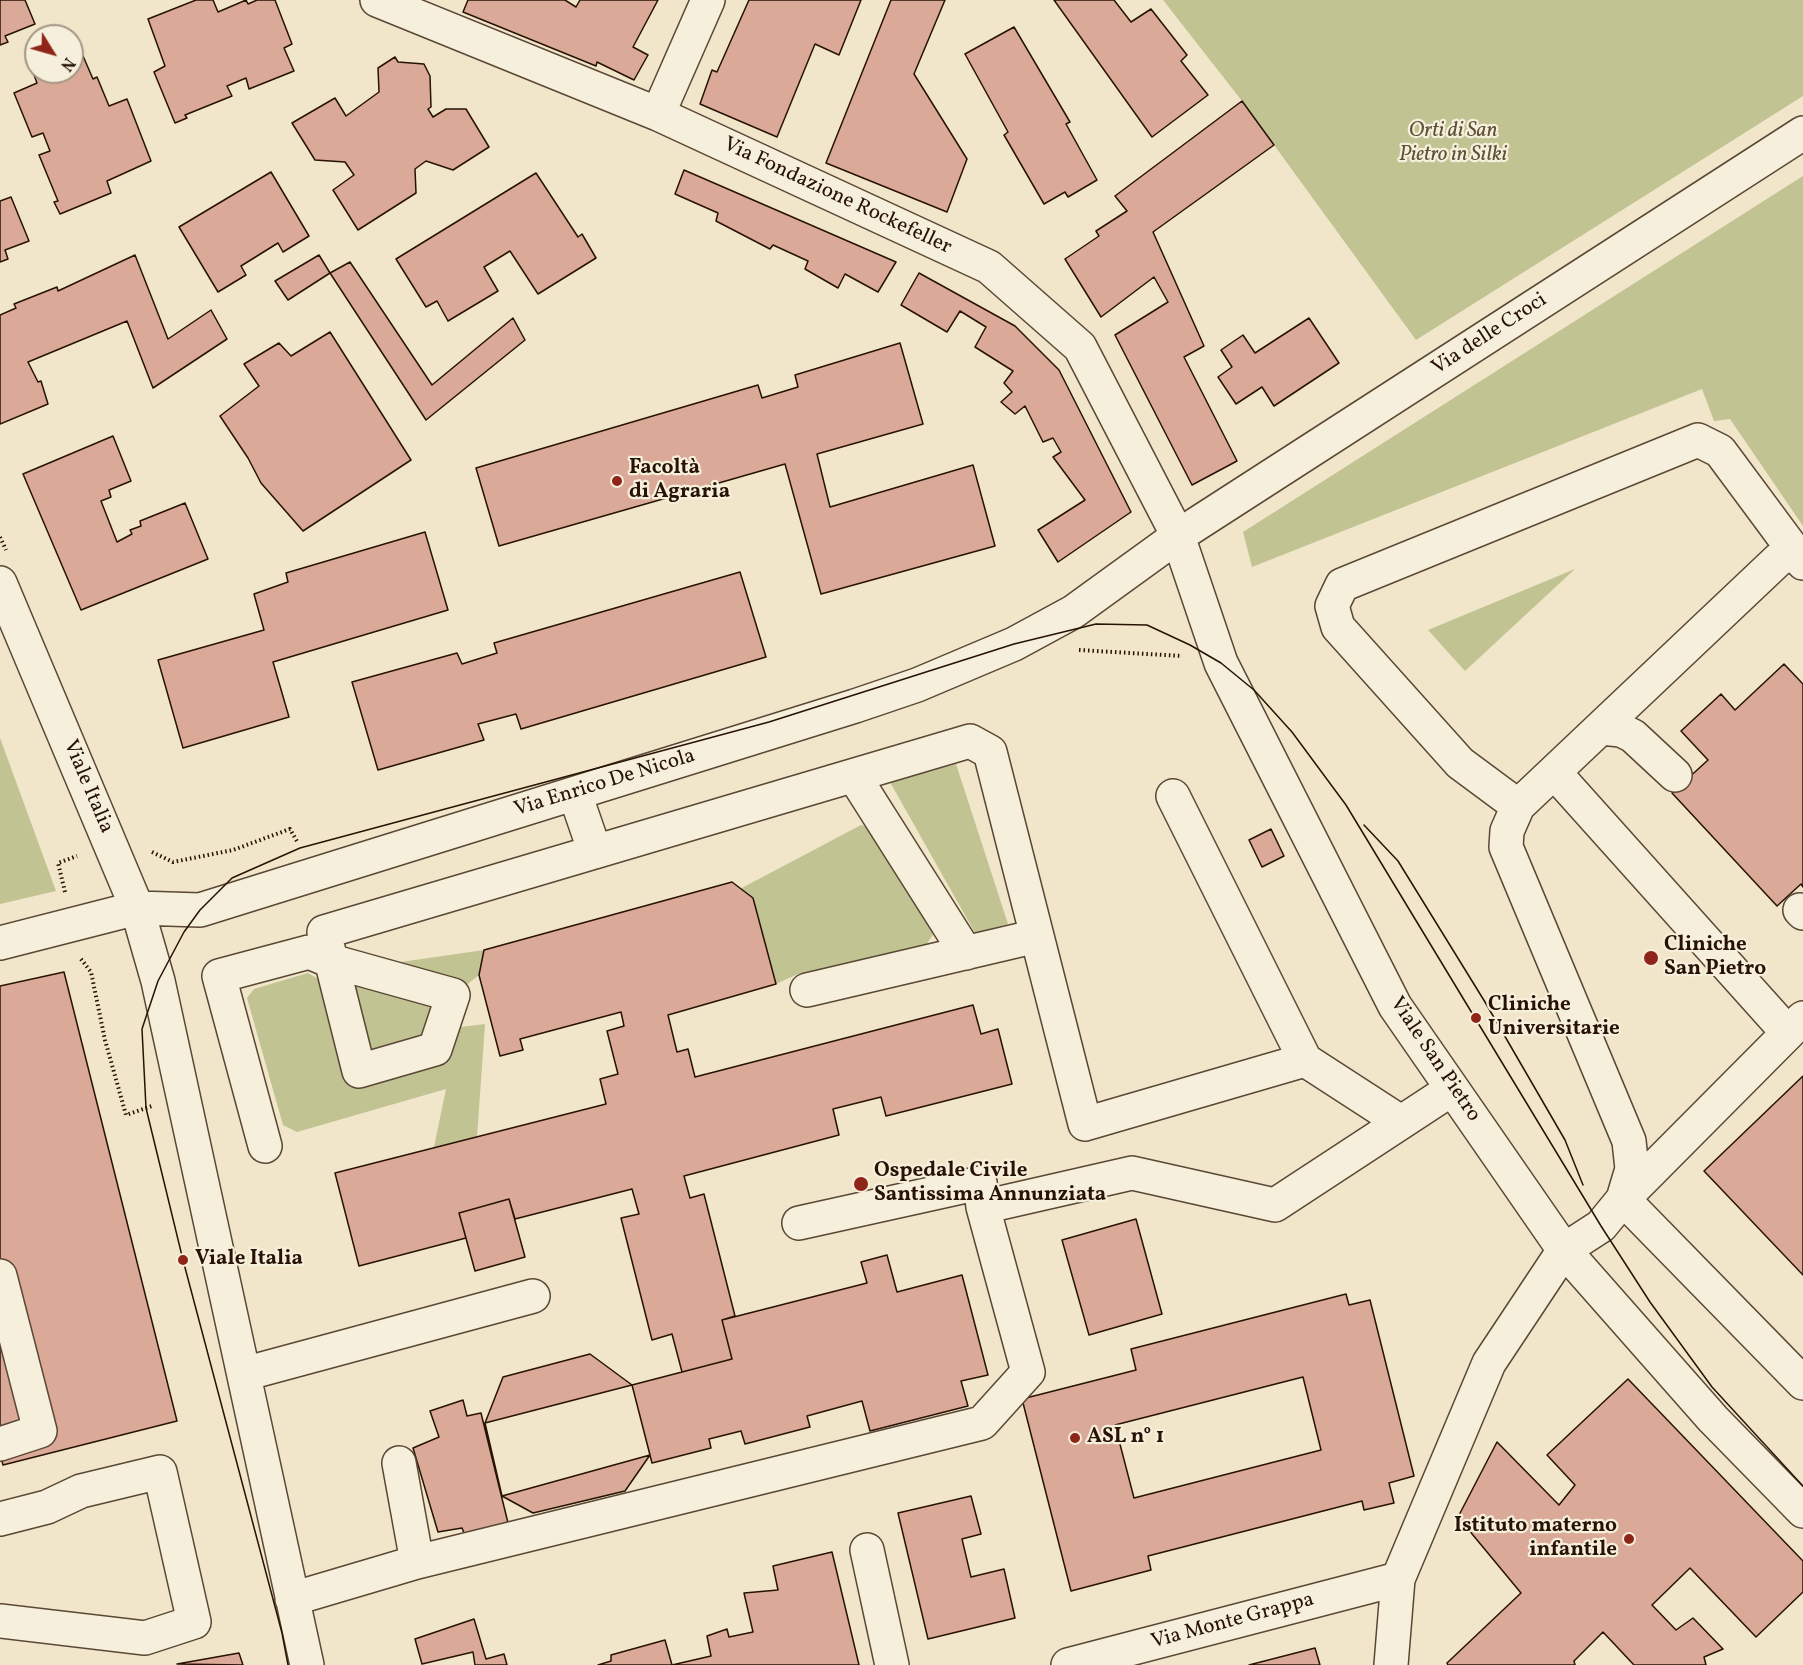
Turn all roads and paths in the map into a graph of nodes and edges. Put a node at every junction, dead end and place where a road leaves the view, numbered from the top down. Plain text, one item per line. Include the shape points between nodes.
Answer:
1 (377, 0) edge
2 (708, 0) edge
3 (658, 114) junction
4 (1803, 134) edge
5 (1178, 536) junction
6 (1793, 558) edge
7 (0, 583) edge
8 (1601, 728) junction
9 (1554, 772) junction
10 (1675, 775) dead end
11 (854, 776) junction
12 (575, 794) junction
13 (1173, 796) dead end
14 (1518, 806) junction
15 (290, 829) dead end
16 (142, 847) dead end
17 (595, 852) junction
18 (137, 909) junction
19 (1037, 936) junction
20 (0, 943) edge
21 (966, 953) junction
22 (80, 957) dead end
23 (807, 990) dead end
24 (1795, 1025) edge
25 (1305, 1060) junction
26 (1452, 1089) junction
27 (183, 1096) junction
28 (1402, 1121) junction
29 (265, 1146) dead end
30 (1623, 1199) junction
31 (983, 1208) junction
32 (799, 1223) dead end
33 (1564, 1250) junction
34 (0, 1276) edge
35 (533, 1296) dead end
36 (244, 1374) junction
37 (1803, 1383) edge
38 (0, 1444) edge
39 (399, 1463) dead end
40 (1803, 1511) edge
41 (0, 1519) edge
42 (867, 1550) dead end
43 (417, 1562) junction
44 (1398, 1579) junction
45 (292, 1599) junction
46 (0, 1621) edge
47 (307, 1665) edge
48 (891, 1665) edge
49 (1068, 1665) edge
50 (1391, 1665) edge

1 - 3 street, Via Fondazione Rockefeller
2 - 3 street
3 - 5 street, Via Fondazione Rockefeller via 989,267 1080,347
4 - 5 street, Via delle Croci
5 - 12 street, Via Enrico De Nicola via 1073,612 1014,644 896,692
5 - 26 street, Viale San Pietro via 1221,663 1395,1006
6 - 8 street
6 - 14 street via 1720,452 1698,440 1342,585 1332,606 1338,627 1460,763
7 - 18 street, Viale Italia
8 - 9 street
8 - 10 street via 1622,730 1633,736
9 - 14 street
9 - 24 street
11 - 17 street
11 - 19 street via 970,741 990,752
11 - 21 street
12 - 17 street
12 - 18 street, Via Enrico De Nicola via 200,910
13 - 25 street
14 - 30 street via 1507,831 1506,847 1629,1141 1632,1169
15 - 16 path via 233,850 173,862
17 - 29 street via 324,932 331,961 309,952 219,976
18 - 20 street, Via Enrico De Nicola
18 - 27 street, Viale Italia via 158,981
19 - 21 street
19 - 25 street via 1085,1124
21 - 23 street
22 - 27 path via 91,972 126,1115
24 - 30 street
25 - 28 street
26 - 28 street
26 - 33 street, Viale San Pietro
27 - 36 street, Viale Italia
28 - 31 street via 1275,1205 1132,1173
30 - 33 street via 1601,1226
30 - 37 street
31 - 32 street via 980,1183
31 - 43 street via 1028,1372 982,1423
33 - 40 street, Viale San Pietro via 1713,1419
33 - 44 street via 1489,1363
34 - 38 street via 40,1431
35 - 36 street
36 - 45 street, Viale Italia
39 - 43 street
41 - 46 street via 47,1507 81,1491 160,1472 194,1622 145,1638
42 - 48 street
43 - 45 street
44 - 49 street, Via Monte Grappa
44 - 50 street
45 - 47 street, Viale Italia

